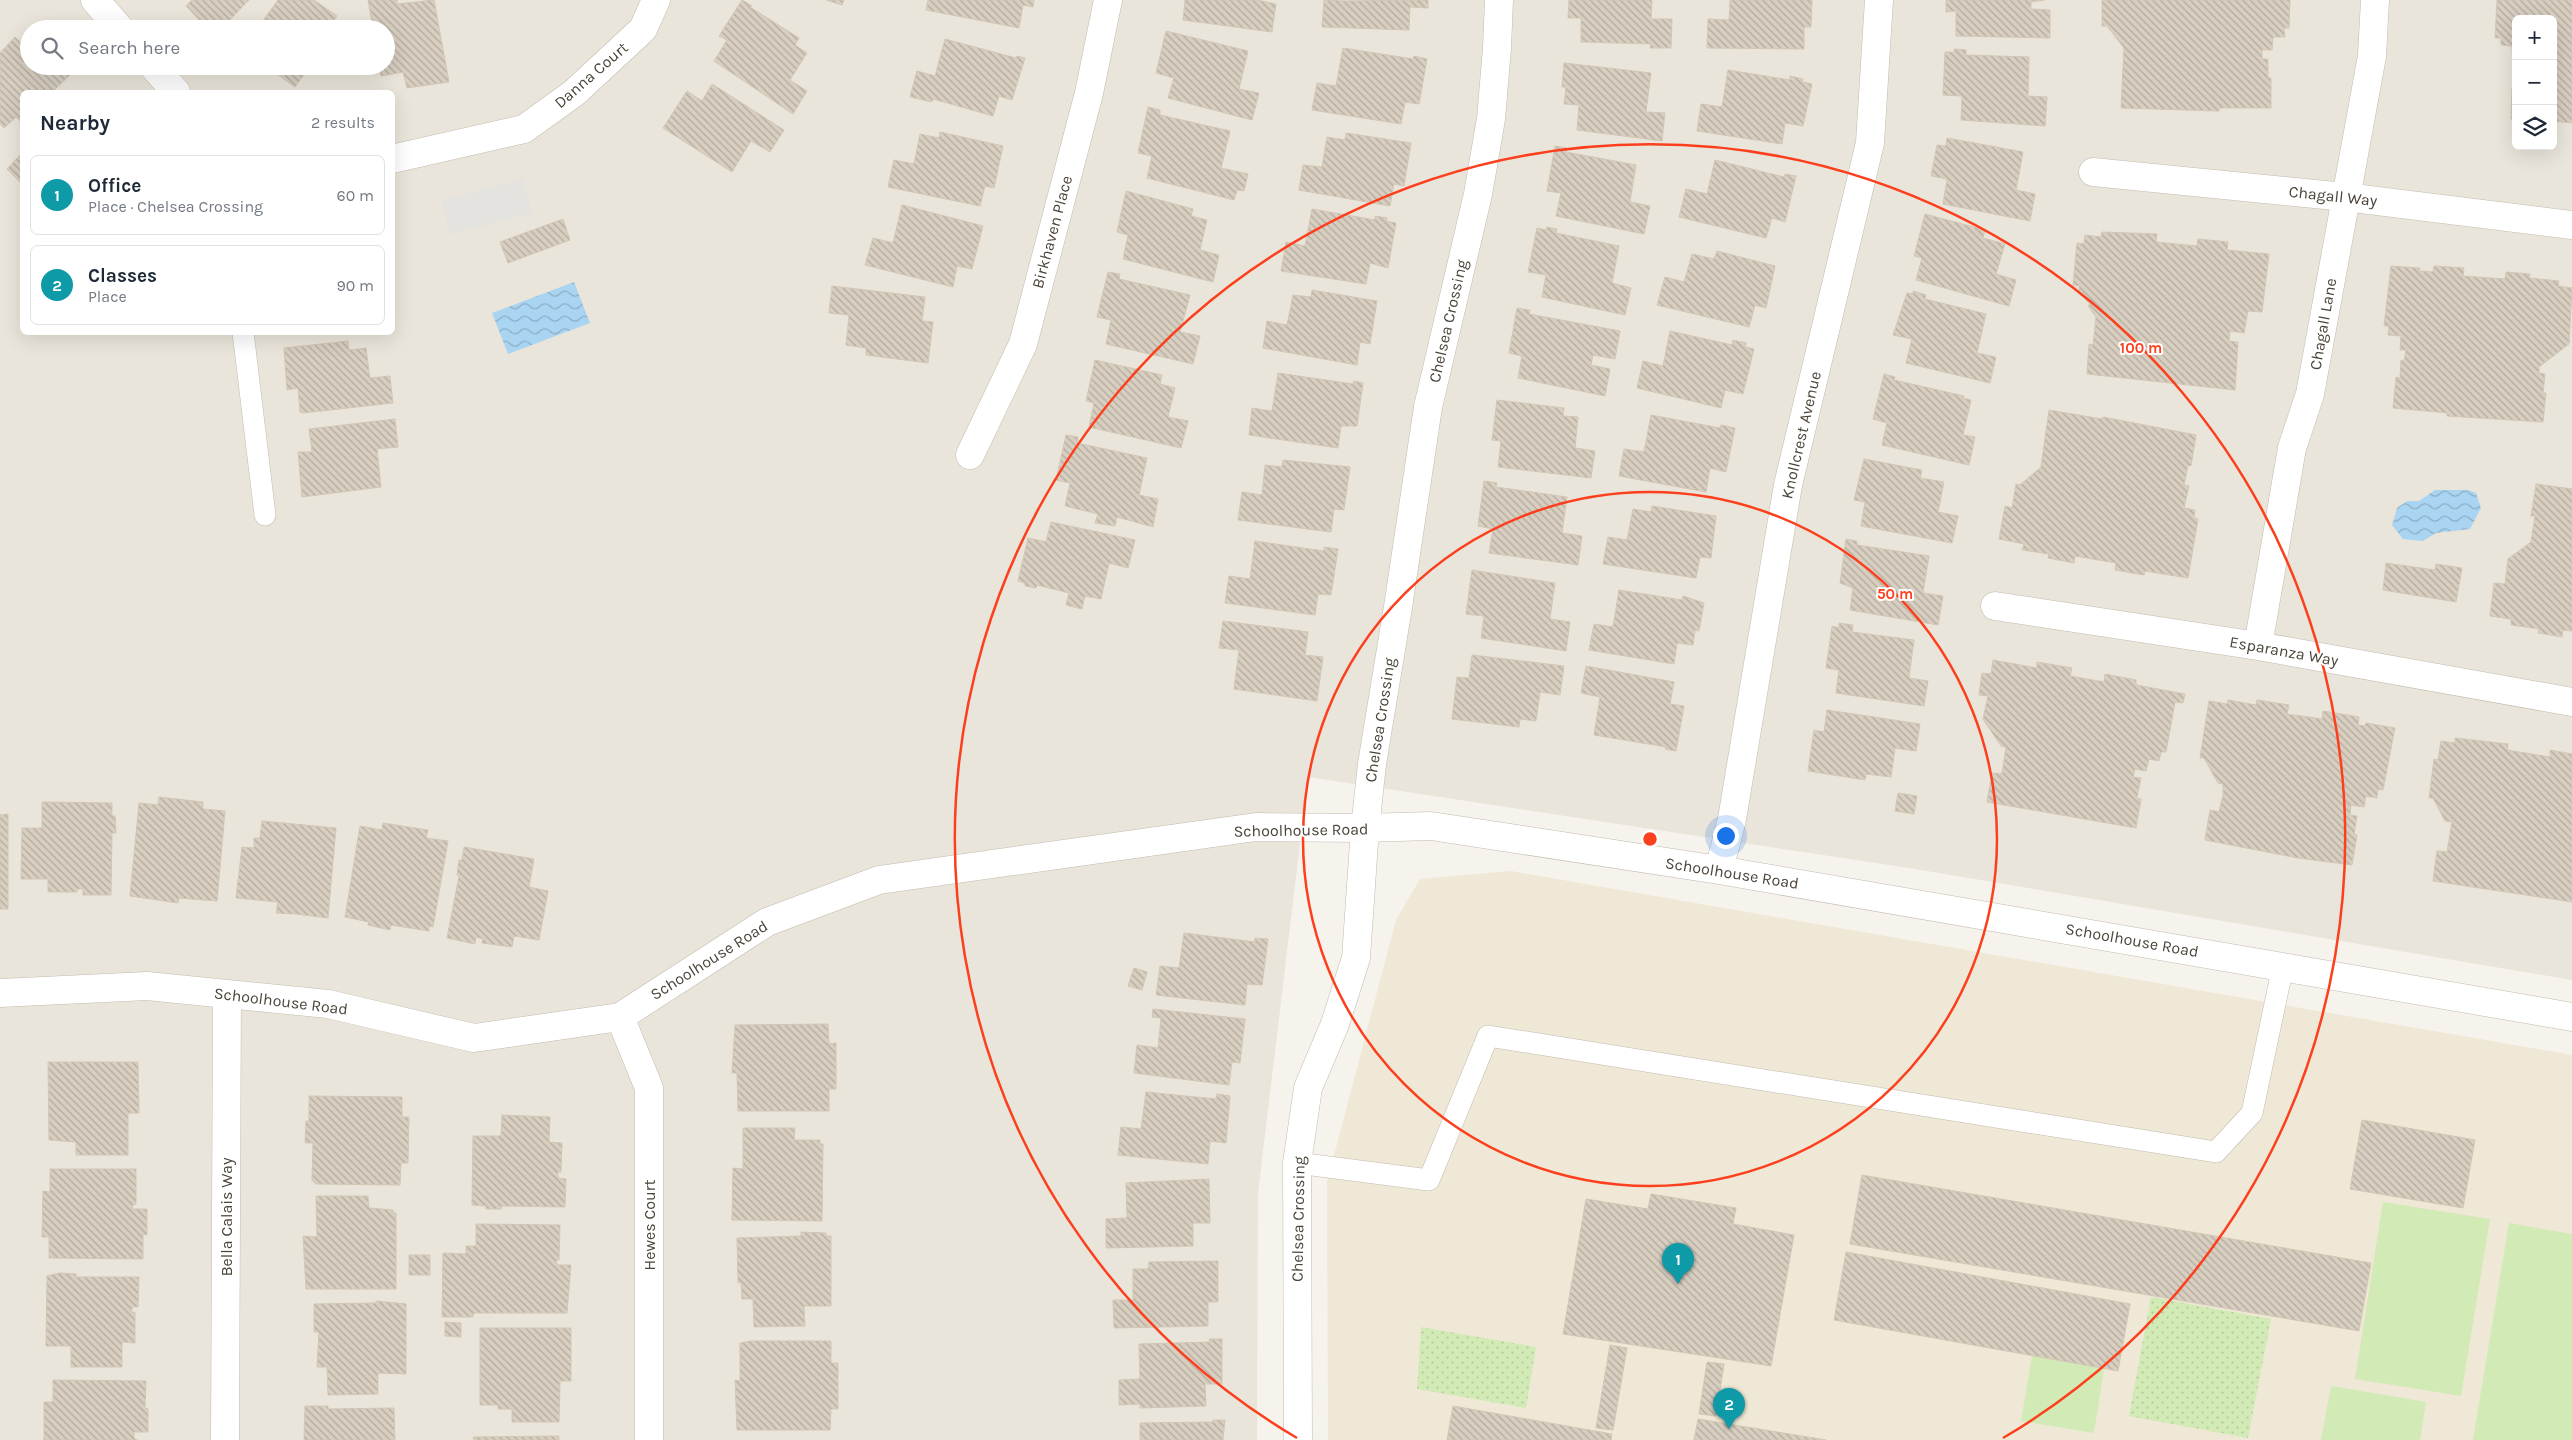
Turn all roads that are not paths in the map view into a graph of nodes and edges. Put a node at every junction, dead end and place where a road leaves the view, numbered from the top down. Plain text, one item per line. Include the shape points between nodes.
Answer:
1 (95, 0) edge
2 (656, 0) edge
3 (1108, 0) edge
4 (1499, 0) edge
5 (1879, 0) edge
6 (2375, 0) edge
7 (112, 20) edge
8 (161, 75) edge
9 (174, 90) edge
10 (395, 158) edge
11 (2093, 172) dead end
12 (2345, 197) junction
13 (2572, 225) edge
14 (243, 335) edge
15 (970, 455) dead end
16 (265, 515) dead end
17 (1996, 606) dead end
18 (2258, 646) junction
19 (2572, 702) edge
20 (1365, 828) junction
21 (1719, 870) junction
22 (2282, 966) junction
23 (0, 993) edge
24 (227, 994) junction
25 (620, 1017) junction
26 (2572, 1017) edge
27 (1297, 1163) junction
28 (225, 1440) edge
29 (649, 1440) edge
30 (1298, 1440) edge

1 - 7 street
2 - 10 street, Danna Court via 643,29 574,93 524,129
3 - 15 street, Birkhaven Place via 1089,93 1022,344
4 - 20 street, Chelsea Crossing via 1498,48 1488,138 1428,407 1372,764
5 - 21 street, Knollcrest Avenue via 1870,143 1788,484 1732,819
6 - 12 street, Chagall Lane via 2372,56
8 - 9 street
11 - 12 street, Chagall Way
12 - 13 street, Chagall Way
12 - 18 street, Chagall Lane via 2310,394 2292,448
14 - 16 lane
17 - 18 street, Esparanza Way
18 - 19 street, Esparanza Way
20 - 21 street, Schoolhouse Road via 1431,826
20 - 25 street, Schoolhouse Road via 1256,828 879,880 767,922
20 - 27 street, Chelsea Crossing via 1356,958 1335,1024 1308,1088
21 - 22 street, Schoolhouse Road
22 - 26 street, Schoolhouse Road
22 - 27 lane via 2252,1113 2216,1152 1488,1036 1428,1180
23 - 24 street, Schoolhouse Road via 147,986
24 - 25 street, Schoolhouse Road via 328,1004 474,1038
24 - 28 street, Bella Calais Way
25 - 29 street, Hewes Court via 650,1088
27 - 30 street, Chelsea Crossing

